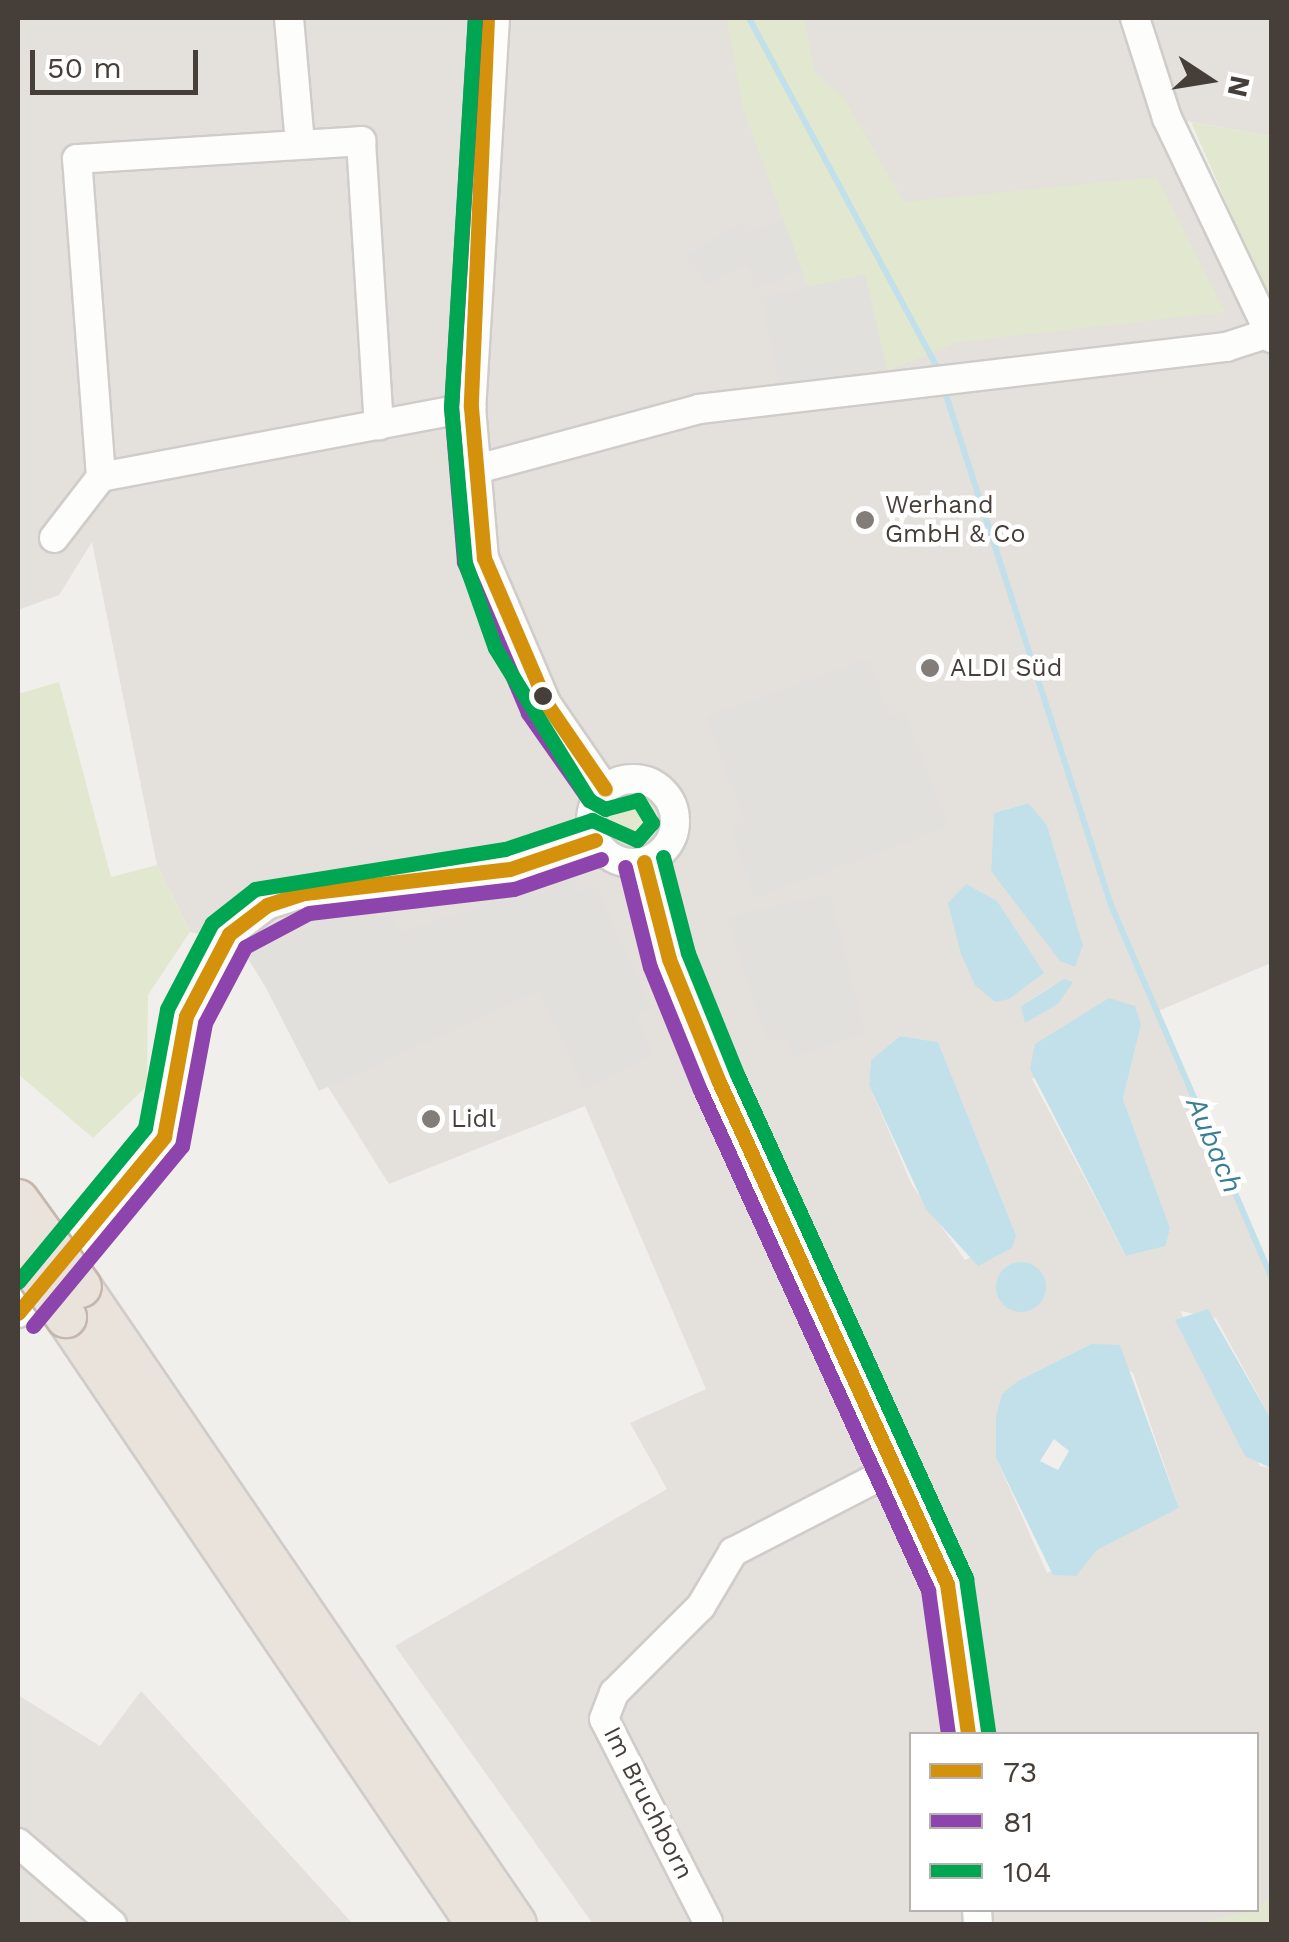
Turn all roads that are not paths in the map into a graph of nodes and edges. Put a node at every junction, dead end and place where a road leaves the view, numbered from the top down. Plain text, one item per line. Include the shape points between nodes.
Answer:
1 (289, 18) edge
2 (1135, 18) edge
3 (491, 25) edge
4 (300, 144) junction
5 (1270, 336) edge
6 (471, 408) junction
7 (380, 425) junction
8 (473, 470) junction
9 (101, 477) junction
10 (54, 538) dead end
11 (606, 789) junction
12 (595, 840) junction
13 (644, 862) junction
14 (18, 1200) edge
15 (18, 1246) edge
16 (74, 1302) junction
17 (18, 1313) edge
18 (898, 1467) junction
19 (968, 1732) edge
20 (18, 1843) edge
21 (82, 1914) edge
22 (708, 1922) dead end
23 (112, 1924) edge
24 (476, 1924) edge
25 (516, 1924) edge

1 - 4 street
2 - 5 street via 1168,118
3 - 6 street
4 - 7 street via 361,141
4 - 9 street via 77,159
5 - 8 street via 699,409
6 - 7 street
6 - 8 street
7 - 9 street
8 - 11 street via 484,558 513,639
9 - 10 street
11 - 12 street via 591,815
11 - 13 street via 639,779 672,806 666,848
12 - 13 street via 627,863
12 - 17 street via 510,869 305,893 267,905 230,934 186,1016 164,1138
13 - 18 street via 669,959 718,1082
14 - 16 highway, bridge
15 - 16 highway, bridge
16 - 24 highway
16 - 25 highway
18 - 19 street via 947,1584
18 - 22 street, Im Bruchborn via 733,1552 701,1606 614,1693 604,1719
20 - 21 street
21 - 23 street

